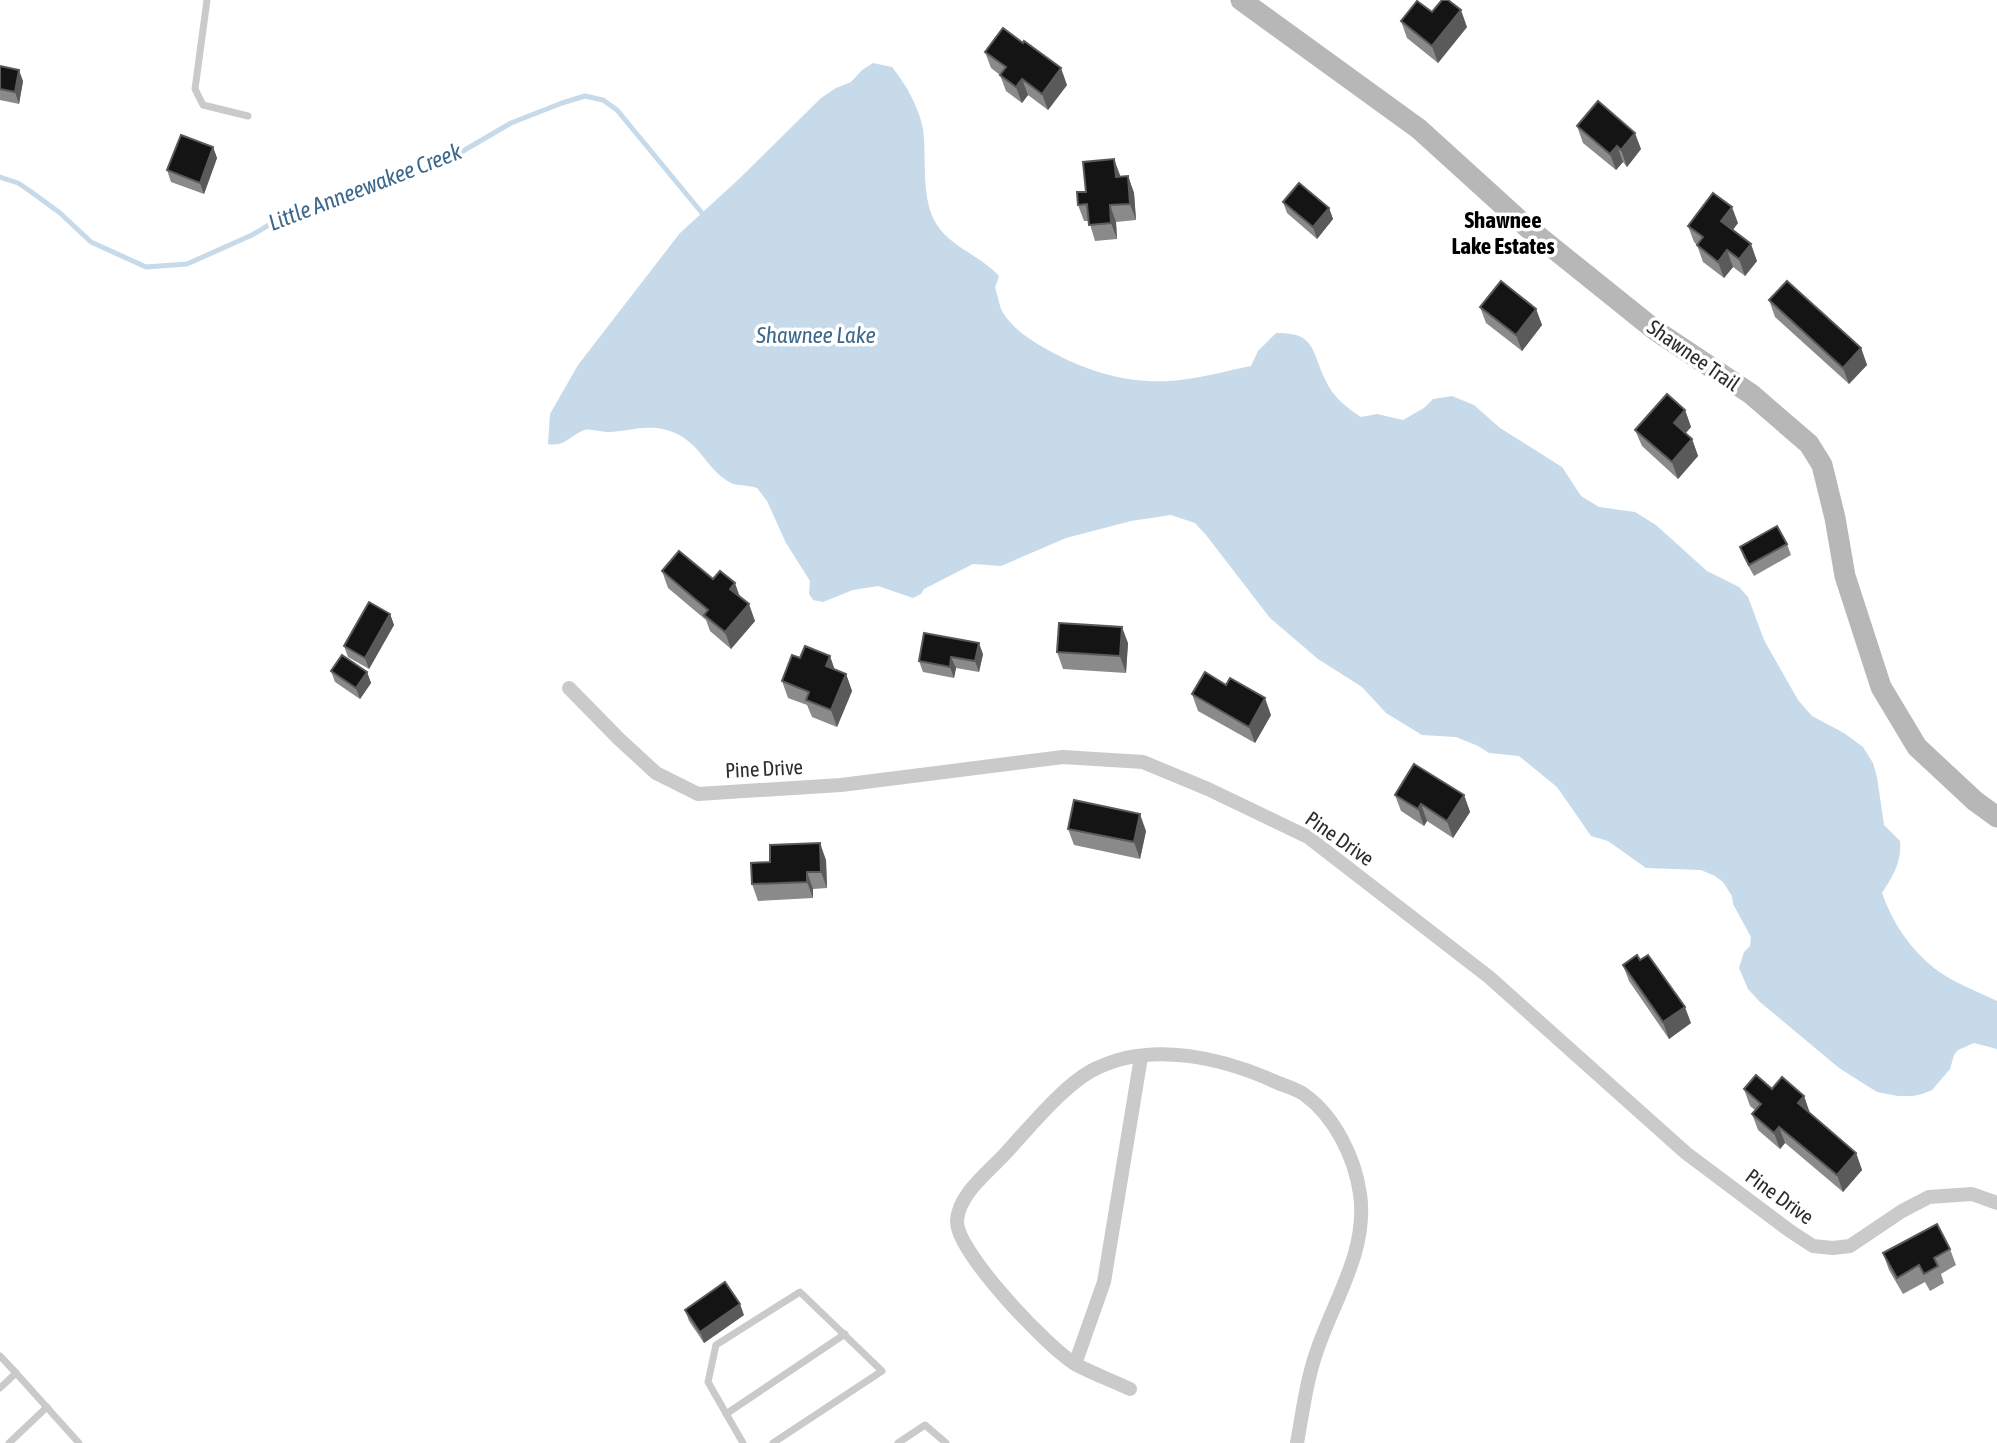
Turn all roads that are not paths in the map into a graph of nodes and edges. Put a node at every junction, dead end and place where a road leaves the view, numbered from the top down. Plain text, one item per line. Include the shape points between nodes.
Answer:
1 (207, 0) edge
2 (1241, 0) edge
3 (247, 116) dead end
4 (569, 688) dead end
5 (1997, 817) edge
6 (1142, 1057) junction
7 (1997, 1203) edge
8 (845, 1334) junction
9 (0, 1356) edge
10 (1076, 1364) junction
11 (16, 1373) junction
12 (0, 1388) edge
13 (1130, 1389) dead end
14 (47, 1407) junction
15 (726, 1414) junction
16 (9, 1443) edge
17 (79, 1443) edge
18 (743, 1443) edge
19 (773, 1443) edge
20 (898, 1443) edge
21 (946, 1443) edge
22 (1297, 1443) edge

1 - 3 lane via 195,89 203,105
2 - 5 street, Shawnee Trail via 1419,129 1528,228 1655,330 1751,394 1810,444 1822,465 1845,576 1881,687 1916,747
4 - 7 street, Pine Drive via 656,772 698,794 841,785 1063,757 1143,762 1308,837 1489,977 1686,1153 1813,1246 1850,1246 1929,1197 1972,1194
6 - 10 street via 1104,1282
6 - 10 street via 1096,1068 1075,1083 965,1197 957,1222 968,1252 1028,1323
6 - 22 street via 1202,1056 1245,1068 1304,1094 1327,1116 1352,1158 1360,1196 1360,1226 1352,1260 1319,1345
8 - 15 lane
8 - 15 lane via 800,1292 716,1345 708,1382
8 - 19 lane via 883,1371
9 - 11 lane
10 - 13 street
11 - 12 lane
11 - 14 lane
14 - 16 lane
14 - 17 lane
15 - 18 lane
20 - 21 lane via 925,1425

